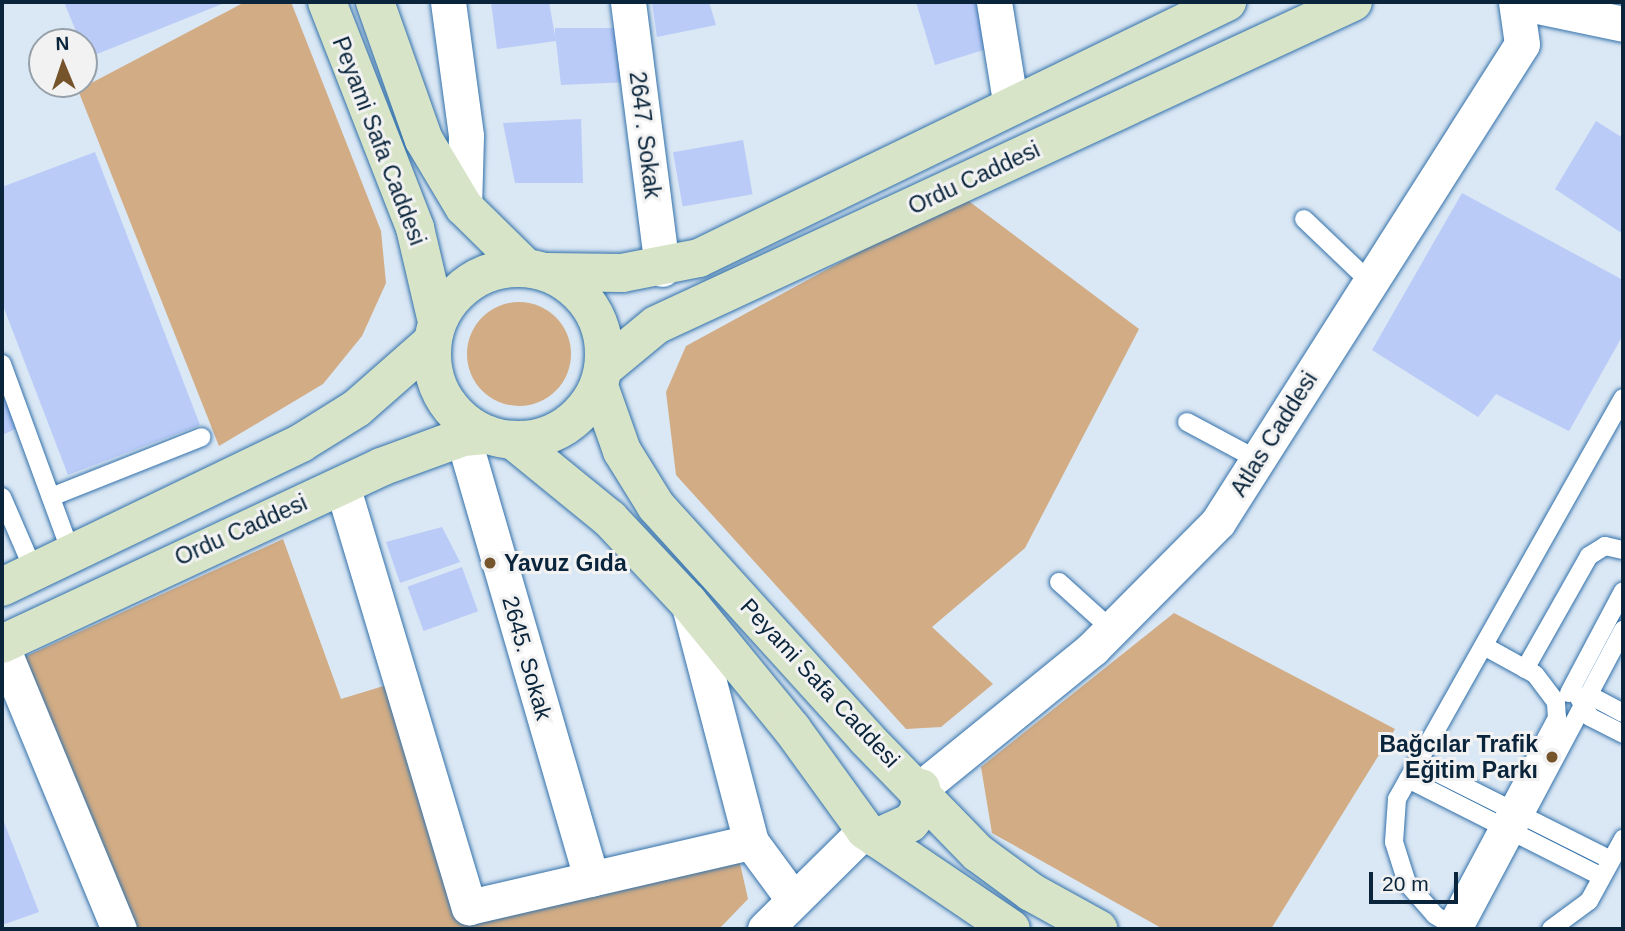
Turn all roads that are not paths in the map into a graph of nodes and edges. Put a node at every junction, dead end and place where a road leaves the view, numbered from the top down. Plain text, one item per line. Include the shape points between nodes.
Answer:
1 (327, 2) edge
2 (375, 2) edge
3 (448, 2) edge
4 (628, 2) edge
5 (995, 2) edge
6 (1227, 2) edge
7 (1353, 2) edge
8 (1517, 2) edge
9 (1623, 24) edge
10 (1011, 107) junction
11 (464, 207) junction
12 (1304, 219) dead end
13 (662, 269) junction
14 (537, 270) junction
15 (1370, 282) junction
16 (435, 332) junction
17 (2, 364) edge
18 (601, 377) junction
19 (1623, 400) edge
20 (1618, 420) edge
21 (1187, 422) dead end
22 (202, 437) dead end
23 (488, 437) junction
24 (1258, 460) junction
25 (342, 485) junction
26 (2, 497) edge
27 (51, 497) junction
28 (1623, 550) edge
29 (71, 552) junction
30 (18, 579) edge
31 (1059, 582) dead end
32 (1623, 591) edge
33 (688, 602) junction
34 (1111, 629) junction
35 (1623, 630) edge
36 (2, 646) edge
37 (1484, 646) junction
38 (1530, 671) junction
39 (1580, 699) junction
40 (1623, 713) edge
41 (1623, 734) edge
42 (1418, 763) junction
43 (1408, 779) junction
44 (913, 781) junction
45 (1516, 813) junction
46 (865, 828) junction
47 (1508, 829) junction
48 (1623, 839) edge
49 (751, 842) junction
50 (1611, 860) junction
51 (1602, 877) junction
52 (591, 879) junction
53 (793, 898) junction
54 (1457, 927) edge
55 (119, 929) edge
56 (765, 929) edge
57 (1011, 929) edge
58 (1098, 929) edge
59 (1551, 929) edge

1 - 16 main road, Peyami Safa Caddesi via 415,228
2 - 11 main road, Peyami Safa Caddesi via 424,140
3 - 11 street via 466,136
4 - 13 street, 2647. Sokak
5 - 10 street
6 - 10 main road, Ordu Caddesi
7 - 18 main road, Ordu Caddesi via 656,325
8 - 9 street
8 - 15 street, Atlas Caddesi via 1522,44
10 - 13 main road, Ordu Caddesi via 699,258
11 - 14 main road, Peyami Safa Caddesi
12 - 15 lane
13 - 14 main road, Ordu Caddesi
14 - 16 main road via 498,270 473,280 452,298
14 - 18 main road via 574,287 593,310 604,338
15 - 24 street, Atlas Caddesi
16 - 23 main road via 433,371 444,398 463,420
16 - 29 main road via 318,433
17 - 27 lane
18 - 23 main road via 565,427 540,438
18 - 44 main road, Peyami Safa Caddesi via 622,451 656,506
19 - 20 lane
20 - 37 lane
21 - 24 lane
22 - 27 lane
23 - 25 main road, Ordu Caddesi
23 - 33 main road, Peyami Safa Caddesi via 610,519
23 - 52 street, 2645. Sokak
24 - 34 street, Atlas Caddesi via 1219,522
25 - 36 main road, Ordu Caddesi
25 - 52 street via 469,907
26 - 30 lane
27 - 29 lane
28 - 38 lane via 1605,546 1588,556
29 - 30 main road
31 - 34 lane
32 - 39 lane
33 - 46 main road, Peyami Safa Caddesi
33 - 49 street
34 - 44 street, Atlas Caddesi
35 - 39 lane
36 - 55 street
37 - 38 lane
37 - 42 lane
38 - 39 lane
38 - 45 lane via 1556,702 1557,718
39 - 40 lane
39 - 41 lane
39 - 45 lane
42 - 43 lane
42 - 45 lane
43 - 47 lane
43 - 54 lane via 1393,821 1399,863 1419,901
44 - 46 main road via 875,780
44 - 46 main road via 919,812 910,823
44 - 58 main road, Peyami Safa Caddesi via 978,853 1031,892
45 - 47 lane
45 - 50 lane
46 - 53 street
46 - 57 main road, Peyami Safa Caddesi
47 - 51 lane
47 - 54 lane
48 - 50 lane
49 - 52 street
49 - 53 street
50 - 51 lane
51 - 59 lane via 1589,901
53 - 56 street

